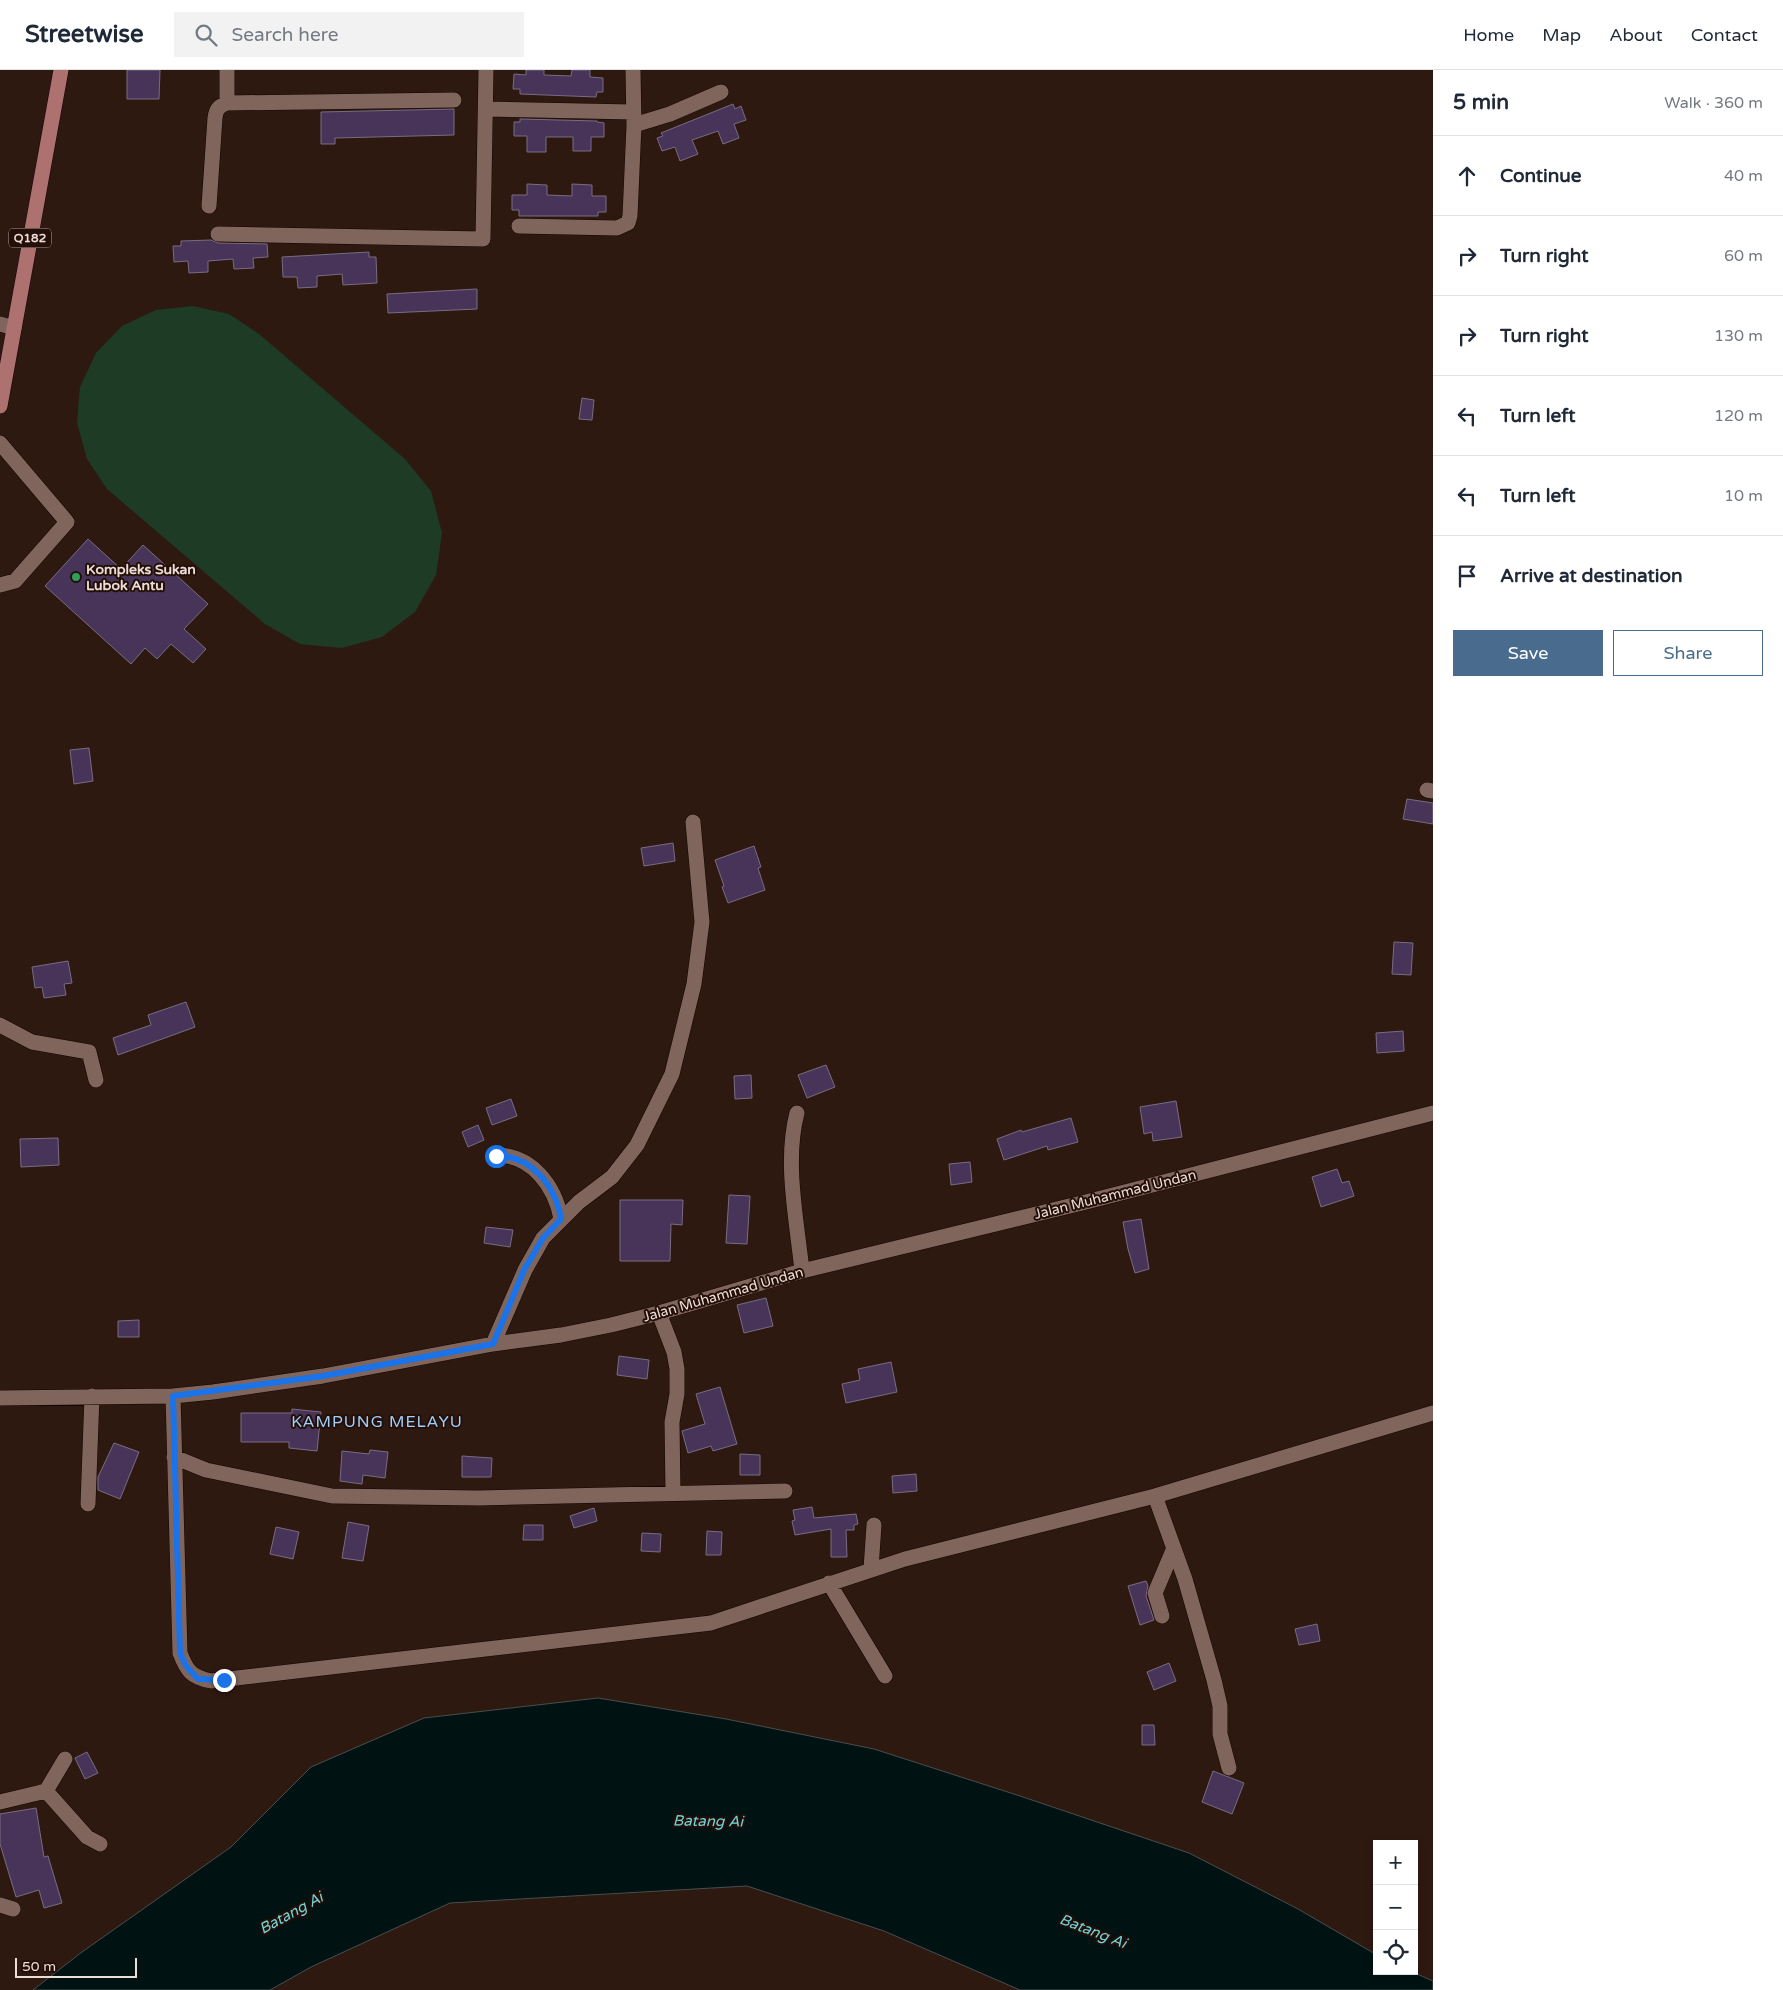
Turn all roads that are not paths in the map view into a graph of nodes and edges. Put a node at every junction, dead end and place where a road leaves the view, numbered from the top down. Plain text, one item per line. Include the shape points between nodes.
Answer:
1 (61, 70) edge
2 (227, 70) edge
3 (486, 70) edge
4 (633, 70) edge
5 (721, 92) dead end
6 (454, 100) dead end
7 (227, 103) junction
8 (486, 109) junction
9 (634, 119) junction
10 (209, 206) dead end
11 (519, 226) dead end
12 (218, 234) dead end
13 (7, 326) edge
14 (0, 406) edge
15 (0, 443) edge
16 (0, 585) edge
17 (693, 822) dead end
18 (0, 1026) edge
19 (96, 1080) dead end
20 (796, 1113) dead end
21 (1433, 1113) edge
22 (496, 1156) dead end
23 (561, 1219) junction
24 (802, 1271) junction
25 (659, 1313) junction
26 (493, 1344) junction
27 (92, 1396) junction
28 (173, 1396) junction
29 (0, 1398) edge
30 (1433, 1413) edge
31 (174, 1457) junction
32 (785, 1491) dead end
33 (673, 1493) junction
34 (1155, 1496) junction
35 (88, 1504) dead end
36 (874, 1525) dead end
37 (1174, 1548) junction
38 (871, 1569) junction
39 (829, 1583) junction
40 (1162, 1616) dead end
41 (885, 1676) dead end
42 (65, 1759) dead end
43 (1229, 1768) dead end
44 (46, 1791) junction
45 (0, 1802) edge
46 (100, 1844) dead end

1 - 13 main road, Q182
2 - 7 street
3 - 8 street
4 - 9 street
5 - 9 street via 670,114
6 - 7 street
7 - 10 street via 216,111
8 - 9 street
8 - 12 street via 483,239
9 - 11 street via 630,216 624,226
13 - 14 main road, Q182
15 - 16 street via 67,522 15,582
17 - 23 street via 702,922 694,984 672,1074 637,1145 612,1177
18 - 19 street via 32,1042 90,1052
20 - 24 street via 791,1164
21 - 24 street, Jalan Muhammad Undan
22 - 23 street via 518,1159 538,1172 554,1195
23 - 26 street via 543,1238 524,1270
24 - 25 street, Jalan Muhammad Undan
25 - 26 street, Jalan Muhammad Undan via 561,1335
25 - 33 street via 677,1369 672,1422
26 - 28 street, Jalan Muhammad Undan via 323,1376
27 - 28 street, Jalan Muhammad Undan
27 - 29 street, Jalan Muhammad Undan
27 - 35 street
28 - 31 street
30 - 34 street
31 - 33 street via 206,1470 332,1496 479,1498
31 - 39 street via 180,1653 198,1679 224,1680 685,1628 711,1623
32 - 33 street
34 - 37 street
34 - 38 street
36 - 38 street
37 - 40 street via 1155,1593
37 - 43 street via 1214,1680 1220,1706 1220,1734
38 - 39 street
39 - 41 street
42 - 44 street
44 - 45 street
44 - 46 street via 88,1836

